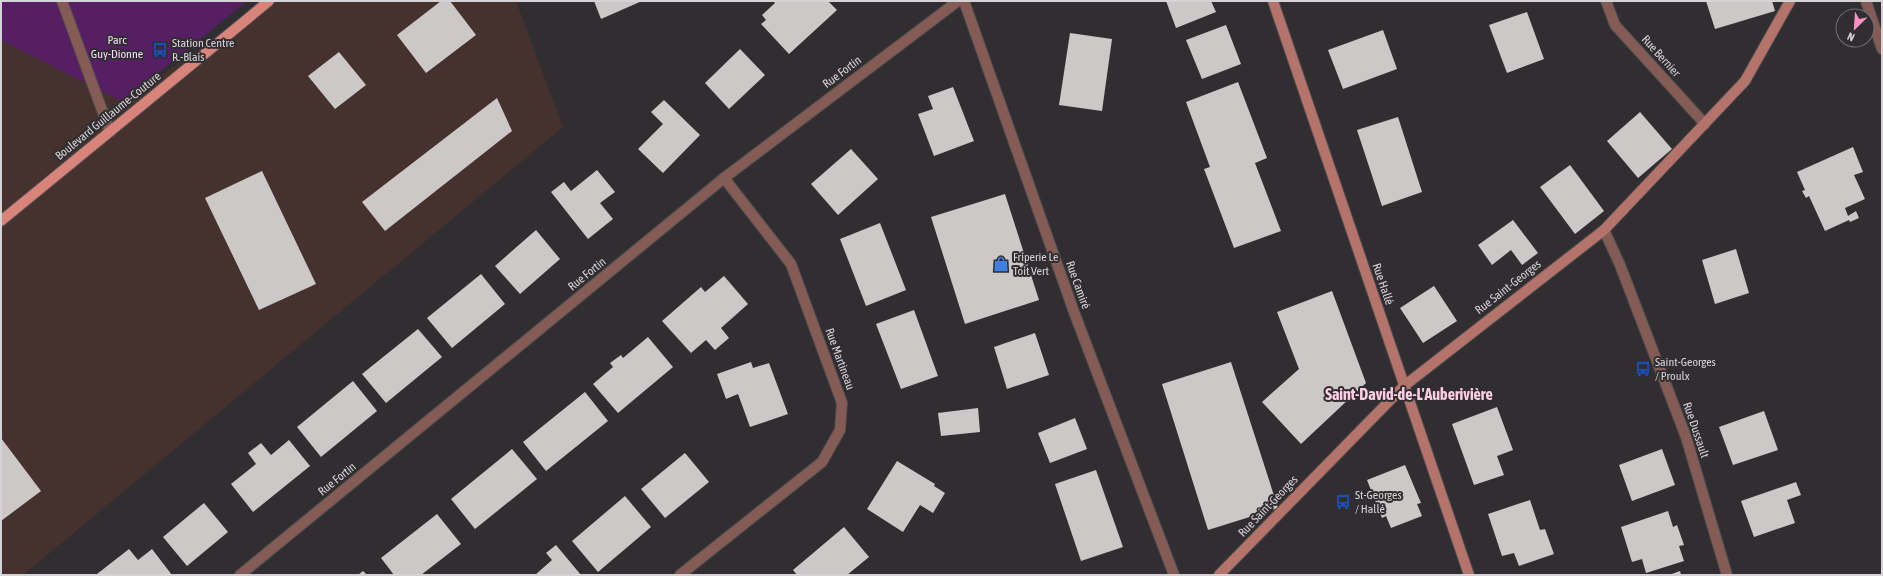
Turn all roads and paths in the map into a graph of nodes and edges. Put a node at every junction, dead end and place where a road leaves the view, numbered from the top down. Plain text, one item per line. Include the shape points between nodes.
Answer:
1 (62, 1) edge
2 (269, 1) edge
3 (958, 1) edge
4 (964, 1) edge
5 (1273, 1) edge
6 (1606, 1) edge
7 (1790, 1) edge
8 (1866, 1) edge
9 (1882, 49) edge
10 (1705, 124) junction
11 (110, 132) junction
12 (724, 178) junction
13 (1, 221) edge
14 (1604, 230) junction
15 (1404, 386) junction
16 (240, 575) edge
17 (680, 575) edge
18 (1174, 575) edge
19 (1219, 575) edge
20 (1469, 575) edge
21 (1727, 575) edge

1 - 11 street
2 - 11 main road, Boulevard Guillaume-Couture
3 - 12 street, Rue Fortin
4 - 18 street, Rue Camiré via 1074,312
5 - 15 street, Rue Hallé
6 - 10 street, Rue Bernier via 1615,26
7 - 10 street, Rue Saint-Georges via 1745,81
8 - 9 street
10 - 14 street, Rue Saint-Georges
11 - 13 main road, Boulevard Guillaume-Couture
12 - 16 street, Rue Fortin
12 - 17 street, Rue Martineau via 791,264 842,403 840,430 822,462
14 - 15 street, Rue Saint-Georges
14 - 21 street, Rue Dussault via 1686,437
15 - 19 street, Rue Saint-Georges
15 - 20 street, Rue Hallé

